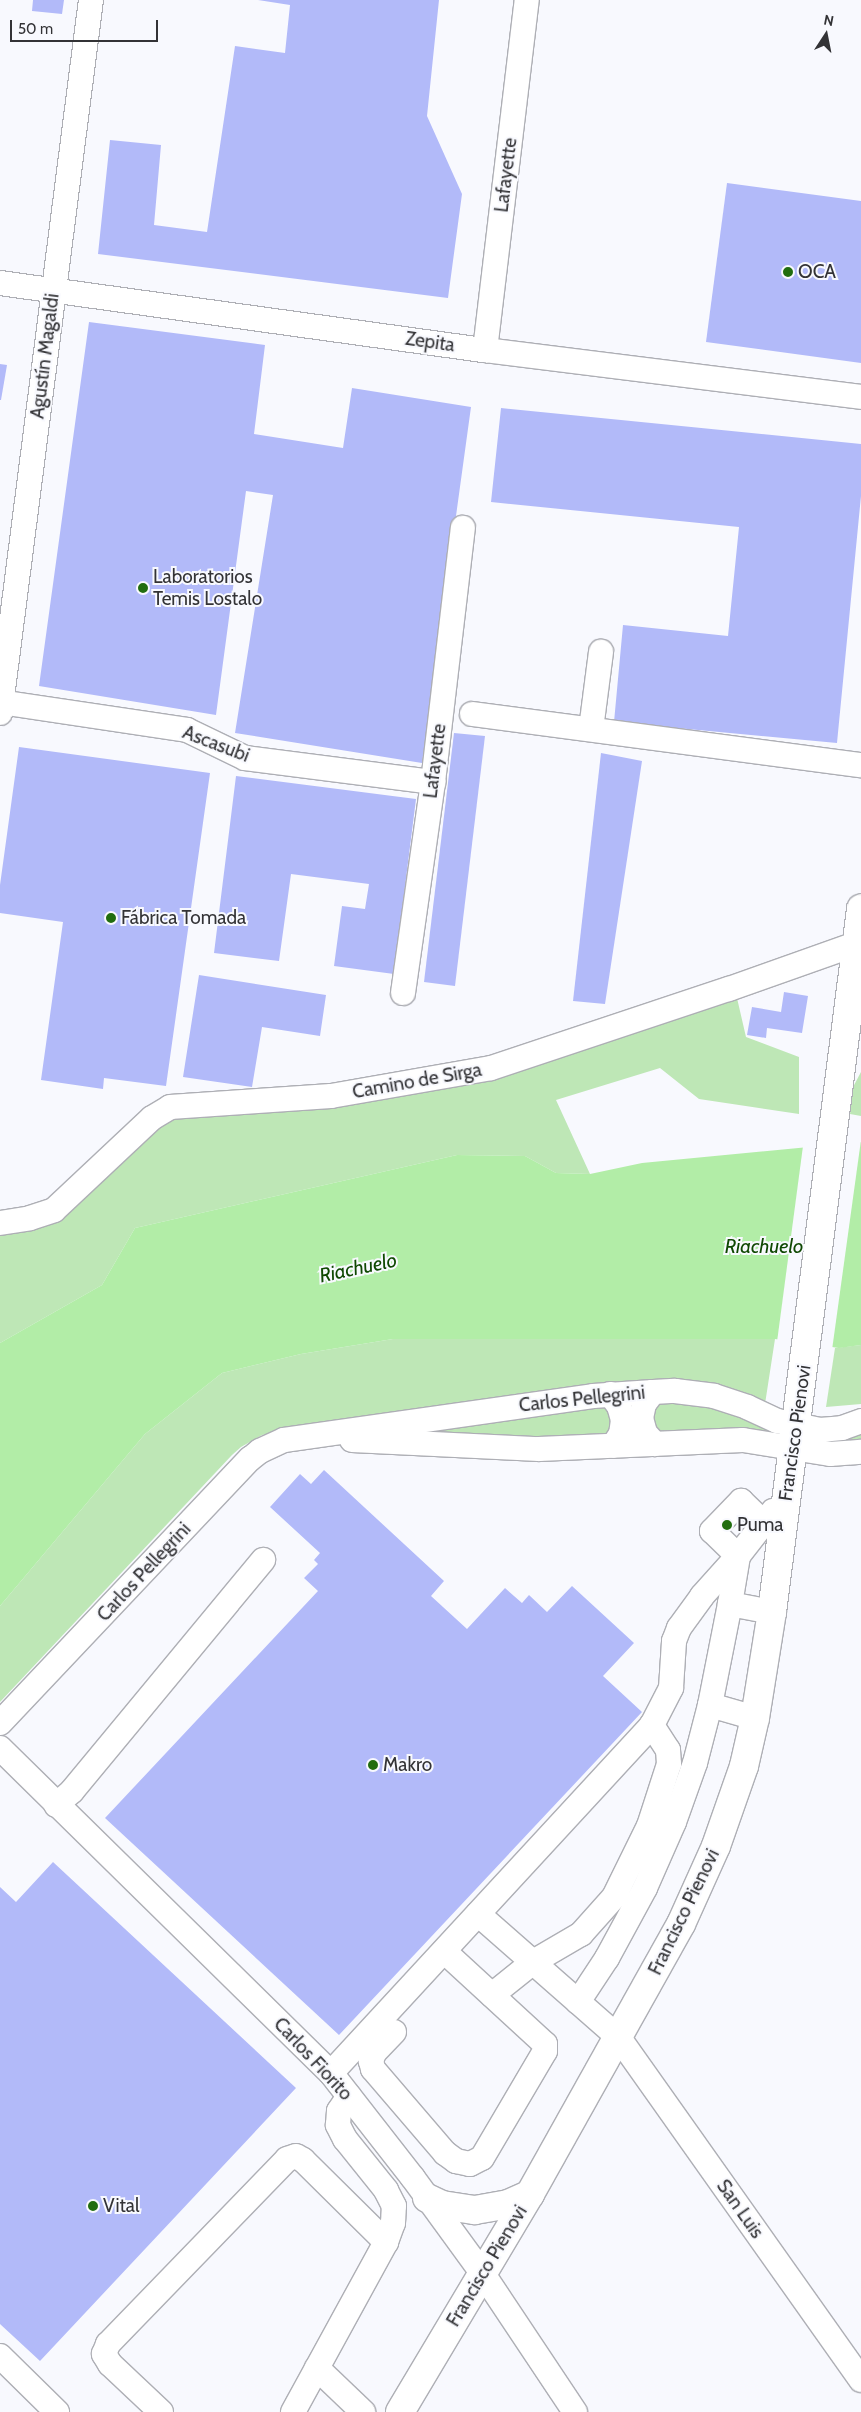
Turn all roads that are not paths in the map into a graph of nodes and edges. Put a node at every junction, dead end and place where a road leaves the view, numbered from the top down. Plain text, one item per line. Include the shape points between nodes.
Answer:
1 (91, 0) edge
2 (527, 0) edge
3 (0, 283) edge
4 (53, 289) junction
5 (485, 350) junction
6 (861, 397) edge
7 (463, 528) dead end
8 (601, 652) dead end
9 (0, 706) edge
10 (472, 714) dead end
11 (590, 729) junction
12 (861, 765) edge
13 (433, 782) junction
14 (859, 925) edge
15 (403, 993) dead end
16 (0, 1223) edge
17 (653, 1392) junction
18 (610, 1394) junction
19 (861, 1421) edge
20 (298, 1437) junction
21 (795, 1437) junction
22 (654, 1444) junction
23 (613, 1446) junction
24 (861, 1452) edge
25 (787, 1494) junction
26 (764, 1523) junction
27 (738, 1556) junction
28 (262, 1560) dead end
29 (730, 1604) junction
30 (772, 1612) junction
31 (710, 1705) junction
32 (755, 1718) junction
33 (0, 1723) edge
34 (652, 1726) junction
35 (0, 1748) edge
36 (56, 1806) junction
37 (478, 1914) junction
38 (444, 1951) junction
39 (533, 1962) junction
40 (492, 1995) junction
41 (578, 2002) junction
42 (394, 2032) dead end
43 (618, 2038) junction
44 (331, 2073) junction
45 (349, 2096) junction
46 (530, 2194) junction
47 (427, 2198) junction
48 (386, 2242) junction
49 (483, 2274) junction
50 (0, 2356) edge
51 (317, 2368) junction
52 (861, 2380) edge
53 (57, 2412) edge
54 (161, 2412) edge
55 (293, 2412) edge
56 (363, 2412) edge
57 (400, 2412) edge
58 (575, 2412) edge

1 - 4 street, Agustín Magaldi
2 - 5 street, Lafayette
3 - 4 street, Zepita
4 - 5 street, Zepita
4 - 9 street, Agustín Magaldi
5 - 6 street, Zepita
7 - 13 street, Lafayette
8 - 11 street
9 - 13 street, Ascasubi via 187,730 245,758
10 - 11 street
11 - 12 street
13 - 15 street, Lafayette
14 - 16 street, Camino de Sirga via 766,977 491,1068 331,1096 170,1107 152,1118 54,1210
14 - 21 main road, Francisco Pienovi
17 - 18 street, Carlos Pellegrini
17 - 21 street, Carlos Pellegrini via 714,1396 747,1406 777,1421
17 - 22 street via 644,1404 641,1418 645,1433
18 - 20 street, Carlos Pellegrini
18 - 23 street via 619,1406 622,1420 621,1434
19 - 21 street, Carlos Pellegrini
20 - 23 street, Carlos Pellegrini via 538,1449
20 - 33 street, Carlos Pellegrini via 271,1445 250,1458
21 - 22 street, Carlos Pellegrini
21 - 24 street, Carlos Pellegrini via 830,1454
21 - 25 main road, Francisco Pienovi
22 - 23 street, Carlos Pellegrini
25 - 26 street
25 - 30 main road, Francisco Pienovi
26 - 27 street
26 - 27 street via 741,1501 712,1531
27 - 29 street
27 - 34 street via 679,1628 674,1641 671,1688
28 - 36 street via 72,1791
29 - 30 street
29 - 31 street
30 - 32 main road, Francisco Pienovi
31 - 32 street
31 - 41 street via 674,1822 645,1888 607,1958
32 - 43 main road, Francisco Pienovi via 732,1806 706,1872
34 - 37 street
34 - 39 street via 668,1750 669,1764 655,1811 628,1872 614,1896 581,1934
35 - 36 street, Carlos Fiorito
36 - 44 street, Carlos Fiorito
37 - 38 street
37 - 39 street, San Luis
38 - 40 street
38 - 44 street
39 - 40 street
39 - 41 street, San Luis
40 - 42 street via 546,2044 545,2051 482,2158 470,2164 456,2161 445,2152 373,2068 374,2053
41 - 43 street, San Luis
43 - 46 main road, Francisco Pienovi
43 - 52 street, San Luis
44 - 45 street, Carlos Fiorito
45 - 47 street, Carlos Fiorito
45 - 48 street via 339,2111 338,2125 345,2139 386,2190 394,2206 393,2223
46 - 47 main road via 508,2204 475,2210 442,2205
46 - 49 main road, Francisco Pienovi
47 - 49 street, Carlos Fiorito
48 - 51 street
48 - 54 street via 303,2160 296,2156 287,2159 108,2344 104,2354 110,2364
49 - 57 main road, Francisco Pienovi
49 - 58 street, Carlos Fiorito
50 - 53 street
51 - 55 street
51 - 56 street

